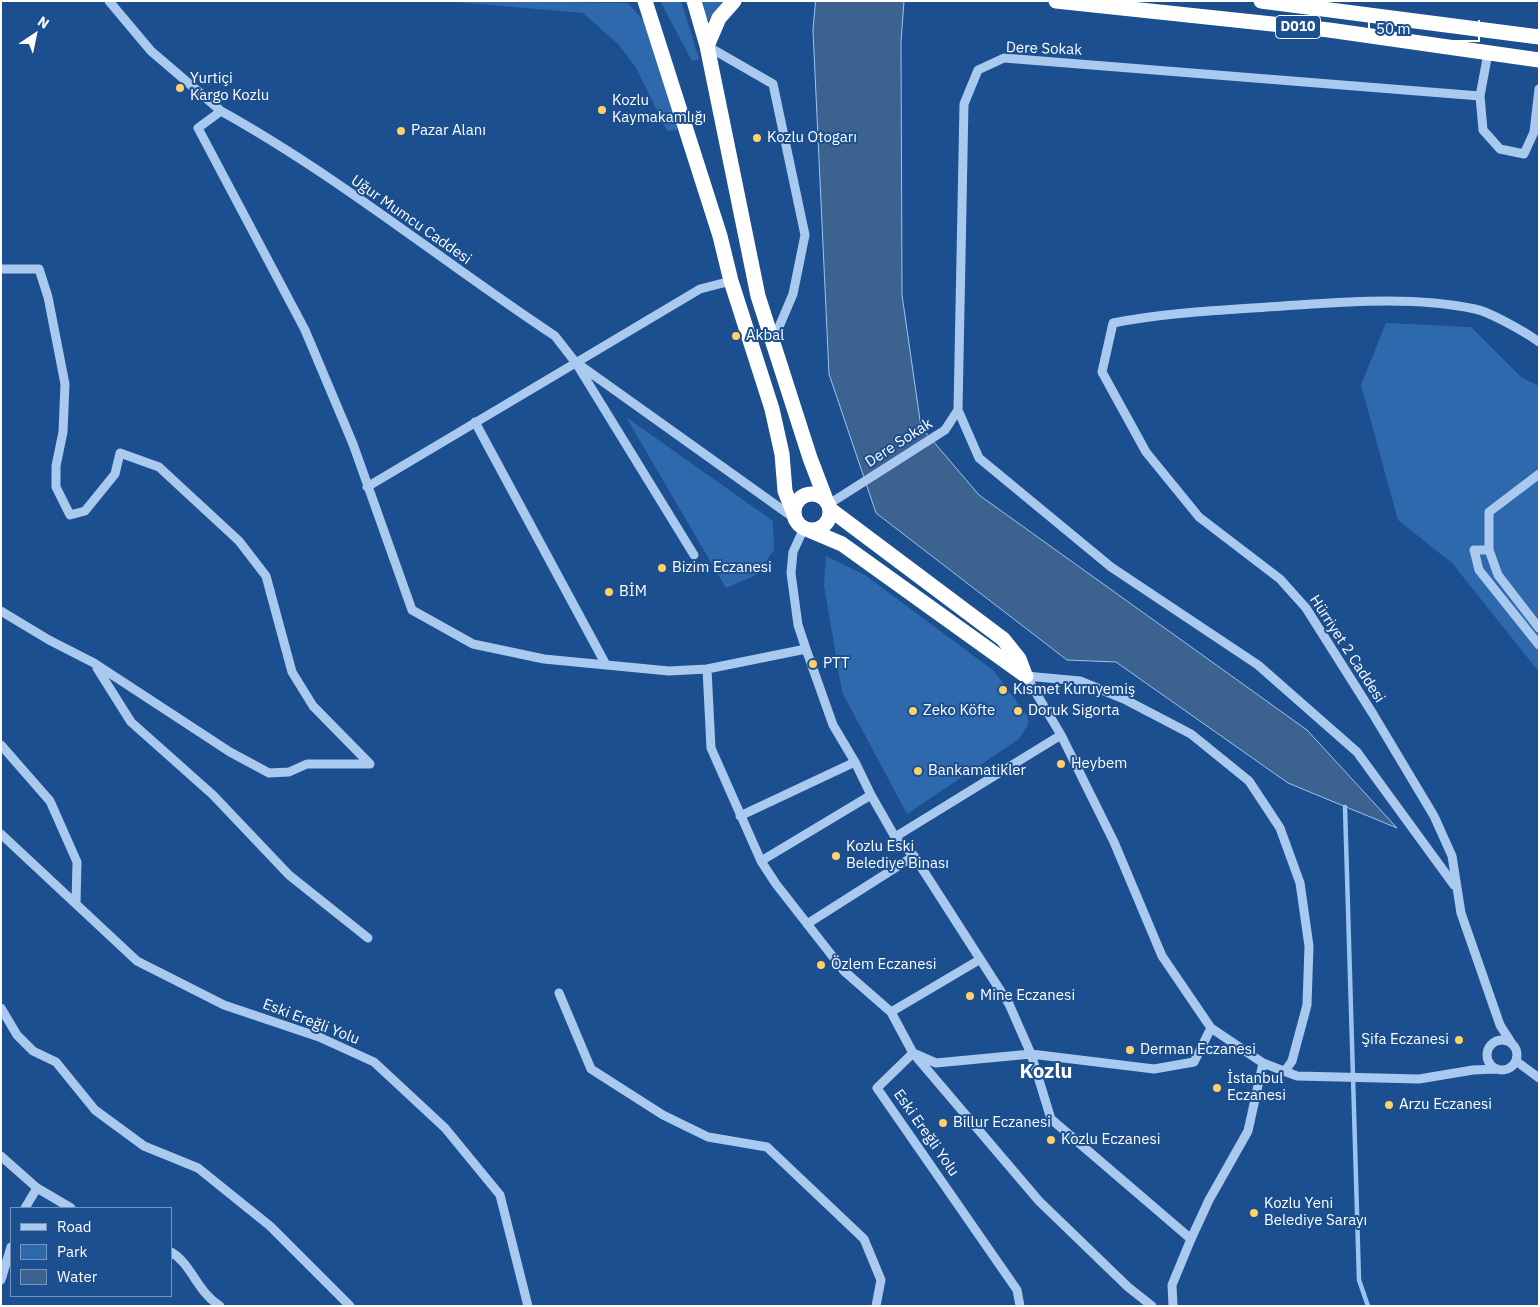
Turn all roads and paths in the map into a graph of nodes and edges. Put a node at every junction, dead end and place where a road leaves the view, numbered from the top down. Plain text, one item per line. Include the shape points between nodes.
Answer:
1 (109, 1) edge
2 (641, 1) edge
3 (645, 1) edge
4 (694, 1) edge
5 (734, 1) edge
6 (1056, 1) edge
7 (1261, 1) edge
8 (652, 18) junction
9 (1539, 37) edge
10 (707, 46) junction
11 (1488, 53) junction
12 (1539, 60) edge
13 (1539, 89) edge
14 (1480, 96) junction
15 (221, 111) junction
16 (1, 269) edge
17 (731, 282) junction
18 (1539, 342) edge
19 (772, 343) junction
20 (576, 363) junction
21 (958, 410) junction
22 (475, 422) junction
23 (1539, 474) edge
24 (367, 487) junction
25 (829, 505) junction
26 (801, 523) junction
27 (1489, 550) junction
28 (694, 555) dead end
29 (1, 611) edge
30 (1539, 628) edge
31 (1539, 646) edge
32 (806, 649) junction
33 (94, 663) junction
34 (605, 663) junction
35 (707, 669) junction
36 (1026, 676) junction
37 (1061, 735) junction
38 (1, 745) edge
39 (855, 762) junction
40 (871, 794) junction
41 (740, 816) junction
42 (1, 834) edge
43 (895, 837) junction
44 (914, 856) junction
45 (761, 861) junction
46 (1455, 886) junction
47 (76, 904) junction
48 (807, 924) junction
49 (368, 938) dead end
50 (979, 960) junction
51 (559, 993) dead end
52 (1, 1008) edge
53 (890, 1012) junction
54 (1500, 1025) junction
55 (1211, 1028) junction
56 (1512, 1044) junction
57 (1491, 1047) junction
58 (914, 1053) junction
59 (1031, 1054) junction
60 (1516, 1061) junction
61 (1263, 1063) junction
62 (1497, 1069) junction
63 (1472, 1070) junction
64 (1285, 1071) junction
65 (1539, 1078) edge
66 (1, 1156) edge
67 (37, 1188) junction
68 (26, 1207) edge
69 (69, 1207) edge
70 (1191, 1239) junction
71 (10, 1250) edge
72 (172, 1253) edge
73 (1, 1280) edge
74 (220, 1306) edge
75 (350, 1306) edge
76 (528, 1306) edge
77 (876, 1306) edge
78 (1020, 1306) edge
79 (1152, 1306) edge
80 (1173, 1306) edge

1 - 15 street, Uğur Mumcu Caddesi via 151,51
2 - 8 highway
3 - 8 highway
4 - 10 highway
5 - 10 highway via 719,18
6 - 11 highway, D010 via 1329,30
7 - 9 highway, D010
8 - 17 highway via 720,236
10 - 19 highway via 758,296
10 - 19 street via 773,84 805,235 793,294
11 - 12 highway, D010
11 - 14 street
13 - 14 street via 1534,132 1524,154 1500,149 1483,130
14 - 21 street, Dere Sokak via 1004,58 978,70 964,104
15 - 20 street, Uğur Mumcu Caddesi via 353,195 555,336
15 - 24 street via 198,128 305,330 353,444
16 - 33 street via 39,268 48,297 66,384 56,487 70,515 85,512 115,474 120,453 159,467 239,542 266,576 292,672 313,706 370,764 307,764 289,772 269,773 230,752
17 - 20 street via 700,289
17 - 26 highway via 772,409 782,454 785,491
18 - 46 street, Hürriyet 2 Caddesi via 1477,309 1422,302 1331,303 1178,313 1113,323 1102,372 1146,452 1199,517 1280,579 1306,608 1434,816 1452,856
19 - 25 highway
20 - 22 street
20 - 26 street
20 - 28 street
21 - 25 street, Dere Sokak via 945,430
21 - 46 street via 979,458 1111,567 1258,665 1357,752
22 - 24 street
22 - 34 street
23 - 27 street via 1489,512
24 - 34 street via 412,610 473,644 544,659
25 - 26 highway via 830,516 825,525
25 - 26 highway via 816,494 805,495 796,503
25 - 36 highway via 1003,640 1019,660
26 - 32 street via 791,573 798,625
26 - 36 highway via 842,544
27 - 30 street via 1498,576
27 - 31 street via 1474,550 1479,570
29 - 33 street
32 - 35 street
32 - 39 street via 832,725
33 - 49 street via 132,722 213,796 289,875
34 - 35 street via 669,671
35 - 41 street via 711,748
36 - 37 street
36 - 64 street via 1080,681 1124,699 1191,734 1249,781 1280,828 1296,874 1309,946 1307,1005 1294,1052
37 - 43 street
37 - 55 street via 1114,842 1162,956
38 - 47 street via 50,801 78,862
39 - 40 street
39 - 41 street
40 - 43 street
40 - 45 street
41 - 45 street
42 - 47 street, Eski Ereğli Yolu
43 - 44 street
44 - 48 street
44 - 50 street
45 - 48 street
46 - 54 street, Hürriyet 2 Caddesi via 1461,913
47 - 76 street, Eski Ereğli Yolu via 137,961 224,1005 319,1037 374,1062 446,1128 500,1195
48 - 53 street via 844,971
50 - 53 street
50 - 59 street via 1009,1004
51 - 77 street via 591,1069 663,1116 708,1137 767,1147 864,1240 881,1280
52 - 75 street via 17,1035 34,1051 56,1062 95,1110 144,1146 198,1168 270,1226
53 - 58 street
54 - 56 street, Hürriyet 2 Caddesi
54 - 57 street
55 - 59 street via 1194,1062 1154,1069
55 - 61 street
56 - 57 street via 1503,1041
56 - 60 street via 1517,1052
57 - 62 street via 1488,1059
57 - 63 street
58 - 59 street via 936,1063
58 - 78 street, Eski Ereğli Yolu via 877,1088 1018,1290
58 - 79 street via 1039,1201
59 - 70 street via 1051,1119
60 - 62 street via 1506,1070
60 - 65 street
61 - 64 street
61 - 70 street via 1248,1131
62 - 63 street
63 - 64 street via 1419,1079 1297,1076
66 - 67 street
67 - 68 street
67 - 69 street
70 - 80 street via 1172,1285
71 - 73 street
72 - 74 street via 178,1256 207,1298

